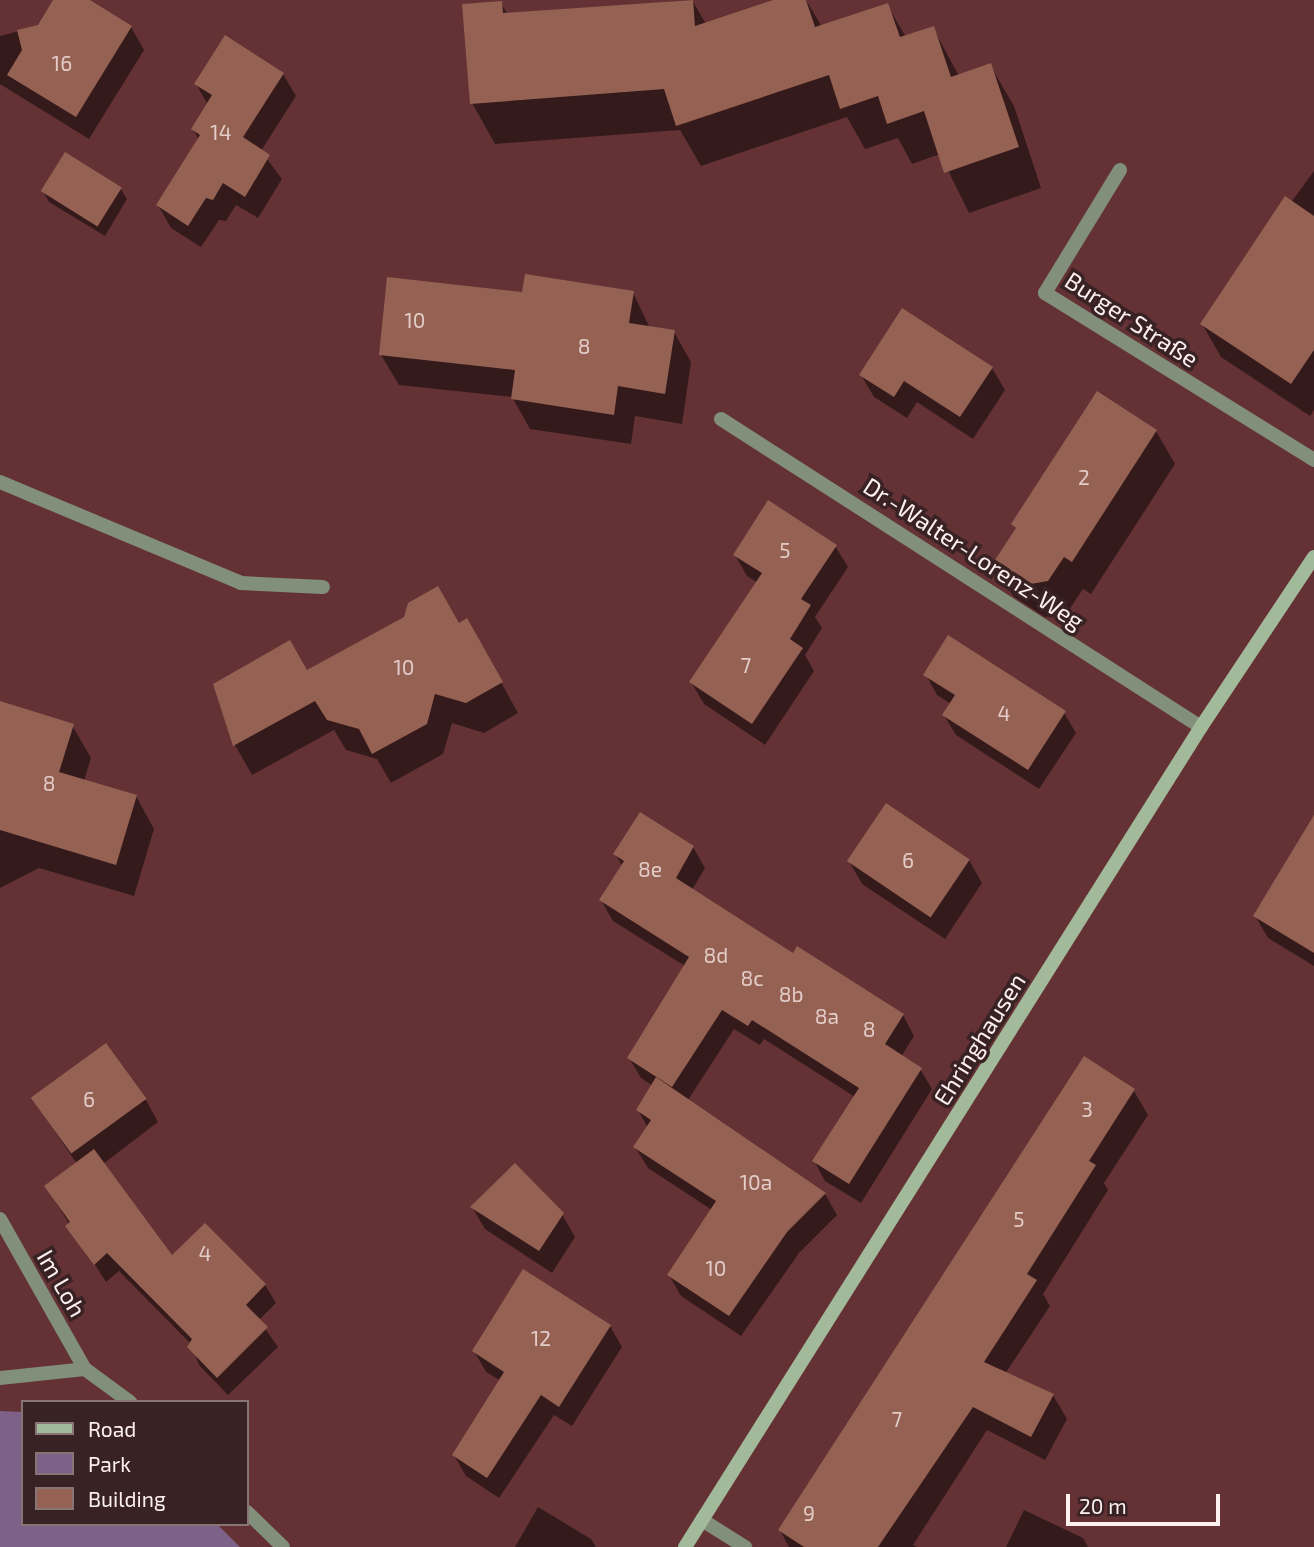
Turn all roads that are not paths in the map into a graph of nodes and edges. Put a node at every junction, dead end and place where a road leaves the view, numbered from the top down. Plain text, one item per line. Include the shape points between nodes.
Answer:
1 (1119, 170) dead end
2 (721, 419) dead end
3 (1314, 460) edge
4 (0, 482) edge
5 (1314, 557) edge
6 (323, 587) dead end
7 (1201, 727) junction
8 (0, 1219) edge
9 (85, 1369) junction
10 (0, 1378) edge
11 (127, 1400) edge
12 (248, 1513) edge
13 (702, 1520) junction
14 (283, 1547) edge
15 (685, 1547) edge
16 (745, 1547) edge

1 - 3 street, Burger Straße via 1045,293
2 - 7 street, Dr.-Walter-Lorenz-Weg
4 - 6 street via 241,583
5 - 7 main road, Ehringhausen
7 - 13 main road, Ehringhausen
8 - 9 street, Im Loh
9 - 10 street
9 - 11 street, Im Loh
12 - 14 street
13 - 15 main road, Ehringhausen
13 - 16 street

